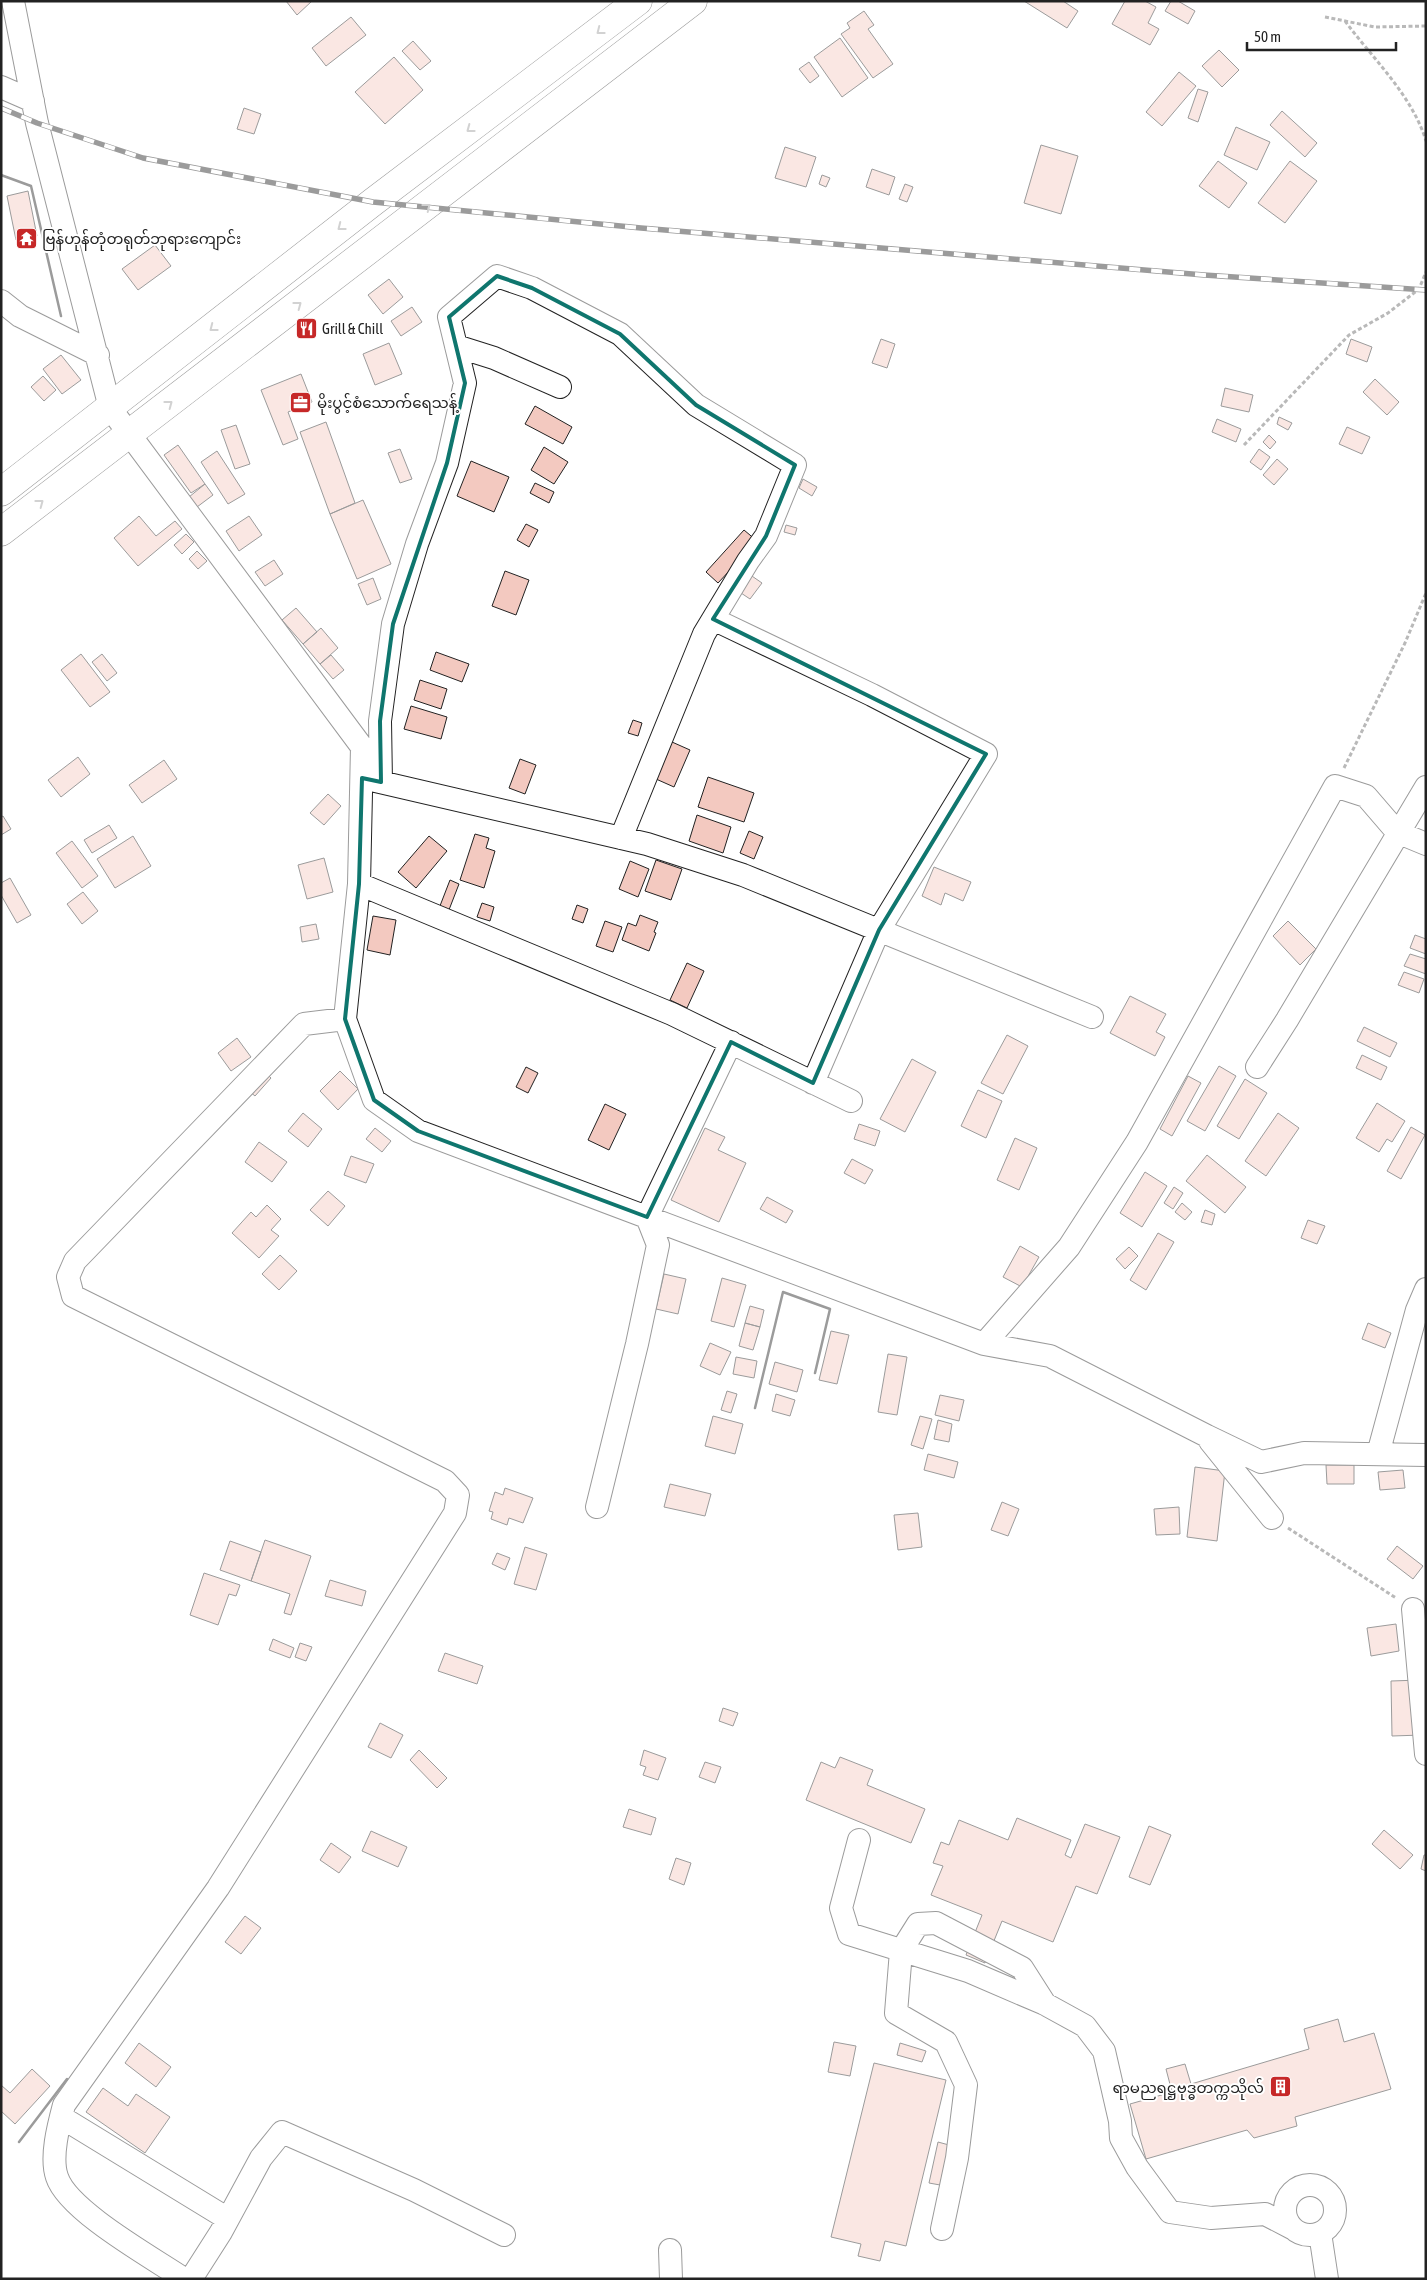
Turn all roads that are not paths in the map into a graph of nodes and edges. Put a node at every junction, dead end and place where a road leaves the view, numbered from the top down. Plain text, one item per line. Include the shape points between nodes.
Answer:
1 (13, 1) edge
2 (638, 1) edge
3 (693, 1) edge
4 (1, 87) edge
5 (33, 101) junction
6 (1, 301) edge
7 (456, 346) junction
8 (98, 355) junction
9 (560, 387) dead end
10 (110, 408) junction
11 (130, 434) junction
12 (1, 492) edge
13 (1, 532) edge
14 (713, 618) junction
15 (371, 780) junction
16 (1426, 786) edge
17 (1397, 832) junction
18 (622, 838) junction
19 (1426, 844) edge
20 (359, 884) junction
21 (879, 930) junction
22 (1092, 1017) dead end
23 (345, 1019) junction
24 (731, 1042) junction
25 (1257, 1067) dead end
26 (812, 1083) junction
27 (851, 1101) dead end
28 (647, 1217) junction
29 (1426, 1289) edge
30 (984, 1344) junction
31 (1207, 1436) junction
32 (1378, 1454) junction
33 (1426, 1455) edge
34 (597, 1507) dead end
35 (1272, 1518) road end
36 (1413, 1609) road end
37 (1426, 1754) edge
38 (859, 1840) dead end
39 (901, 1951) junction
40 (1045, 2004) junction
41 (61, 2117) junction
42 (228, 2219) junction
43 (942, 2229) dead end
44 (1306, 2232) junction
45 (504, 2236) dead end
46 (670, 2250) dead end
47 (184, 2279) edge
48 (191, 2279) edge
49 (671, 2279) edge
50 (1311, 2279) edge
51 (1327, 2279) edge

1 - 5 street
2 -> 10 main road via 373,202
11 -> 3 main road
4 - 5 street
5 - 8 street
6 - 8 street via 20,316
7 - 9 street via 494,358
7 - 14 street via 449,317 497,276 524,285 620,334 696,405 795,465 766,536
7 - 15 street via 466,383 447,463 417,544 393,624
8 - 10 street
10 - 11 street
10 - 12 main road
13 -> 11 main road
11 - 15 street via 362,747
14 - 18 street
14 - 21 street via 872,694 986,754
15 - 18 street
15 - 20 street
16 - 17 street
17 - 19 street
17 - 25 street
17 - 30 street via 1366,796 1335,786 1137,1142 1069,1247
18 - 21 street via 743,876
20 - 23 street
20 - 24 street via 663,1010
21 - 22 street
21 - 26 street
23 - 28 street via 374,1100 418,1131
23 - 41 street via 304,1024 75,1261 68,1277 73,1296 445,1481 458,1495 455,1513 218,1888 64,2105
24 - 26 street
24 - 28 street
26 - 27 street
28 - 30 street
28 - 34 street via 658,1245 638,1344
29 - 32 street via 1417,1310
30 - 31 street via 1050,1356
31 - 32 street via 1261,1462 1304,1453
31 - 35 street
32 - 33 street
36 - 37 street
38 - 39 street via 841,1908 849,1934
39 - 40 street via 968,1971
39 - 40 street via 918,1924 936,1923 1022,1968
39 - 43 street via 896,2013 946,2042 966,2085 957,2158
40 - 44 street via 1085,2026 1104,2050 1121,2138 1137,2168 1170,2212 1211,2218 1265,2214
41 - 42 street
41 - 47 street via 55,2139 57,2177 71,2199 86,2214
42 - 45 street via 260,2158 282,2132 414,2190
42 - 48 street
44 - 50 street
44 - 51 street
46 - 49 street

